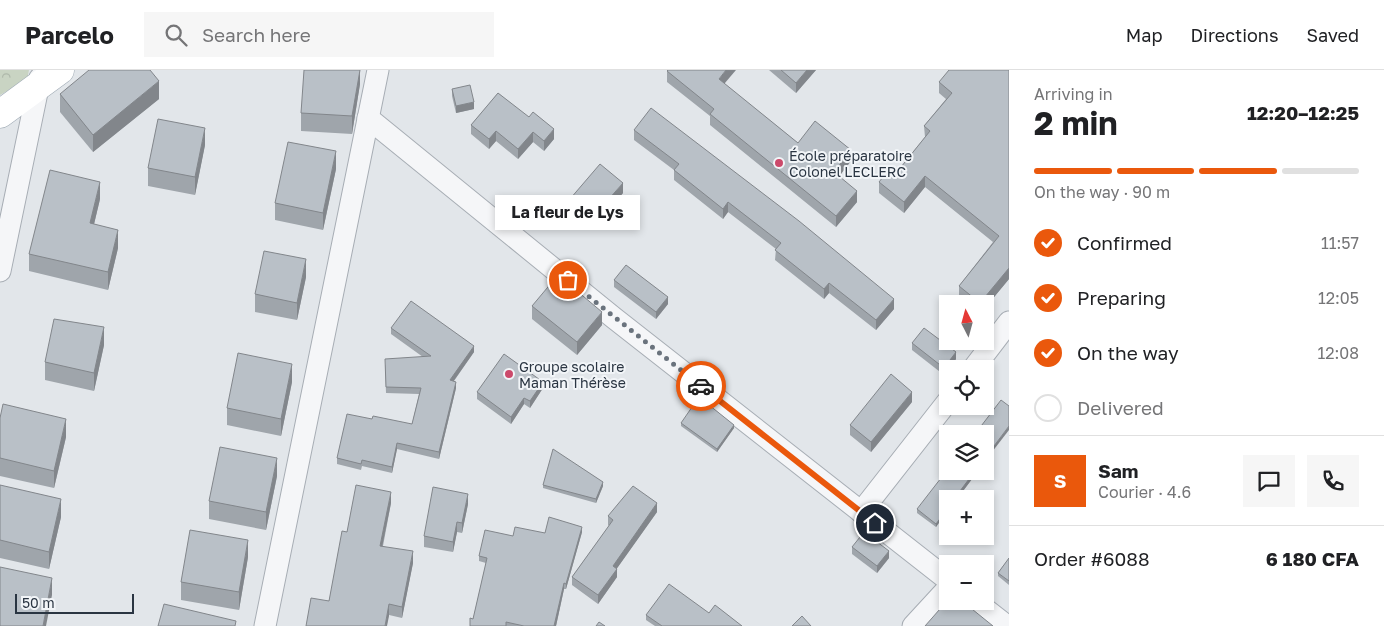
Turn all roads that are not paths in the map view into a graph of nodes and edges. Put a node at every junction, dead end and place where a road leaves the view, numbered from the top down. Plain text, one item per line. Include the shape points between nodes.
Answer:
1 (60, 70) edge
2 (378, 70) edge
3 (40, 79) edge
4 (0, 114) edge
5 (368, 118) junction
6 (0, 271) edge
7 (1009, 322) edge
8 (980, 360) edge
9 (939, 412) edge
10 (860, 512) junction
11 (939, 573) edge
12 (939, 598) edge
13 (985, 610) edge
14 (1002, 625) edge
15 (266, 626) edge
16 (913, 626) edge

1 - 3 main road
2 - 5 street
3 - 4 main road
3 - 6 street
5 - 10 street
5 - 15 street
7 - 8 street
9 - 10 street
10 - 11 street
12 - 16 street
13 - 14 street

